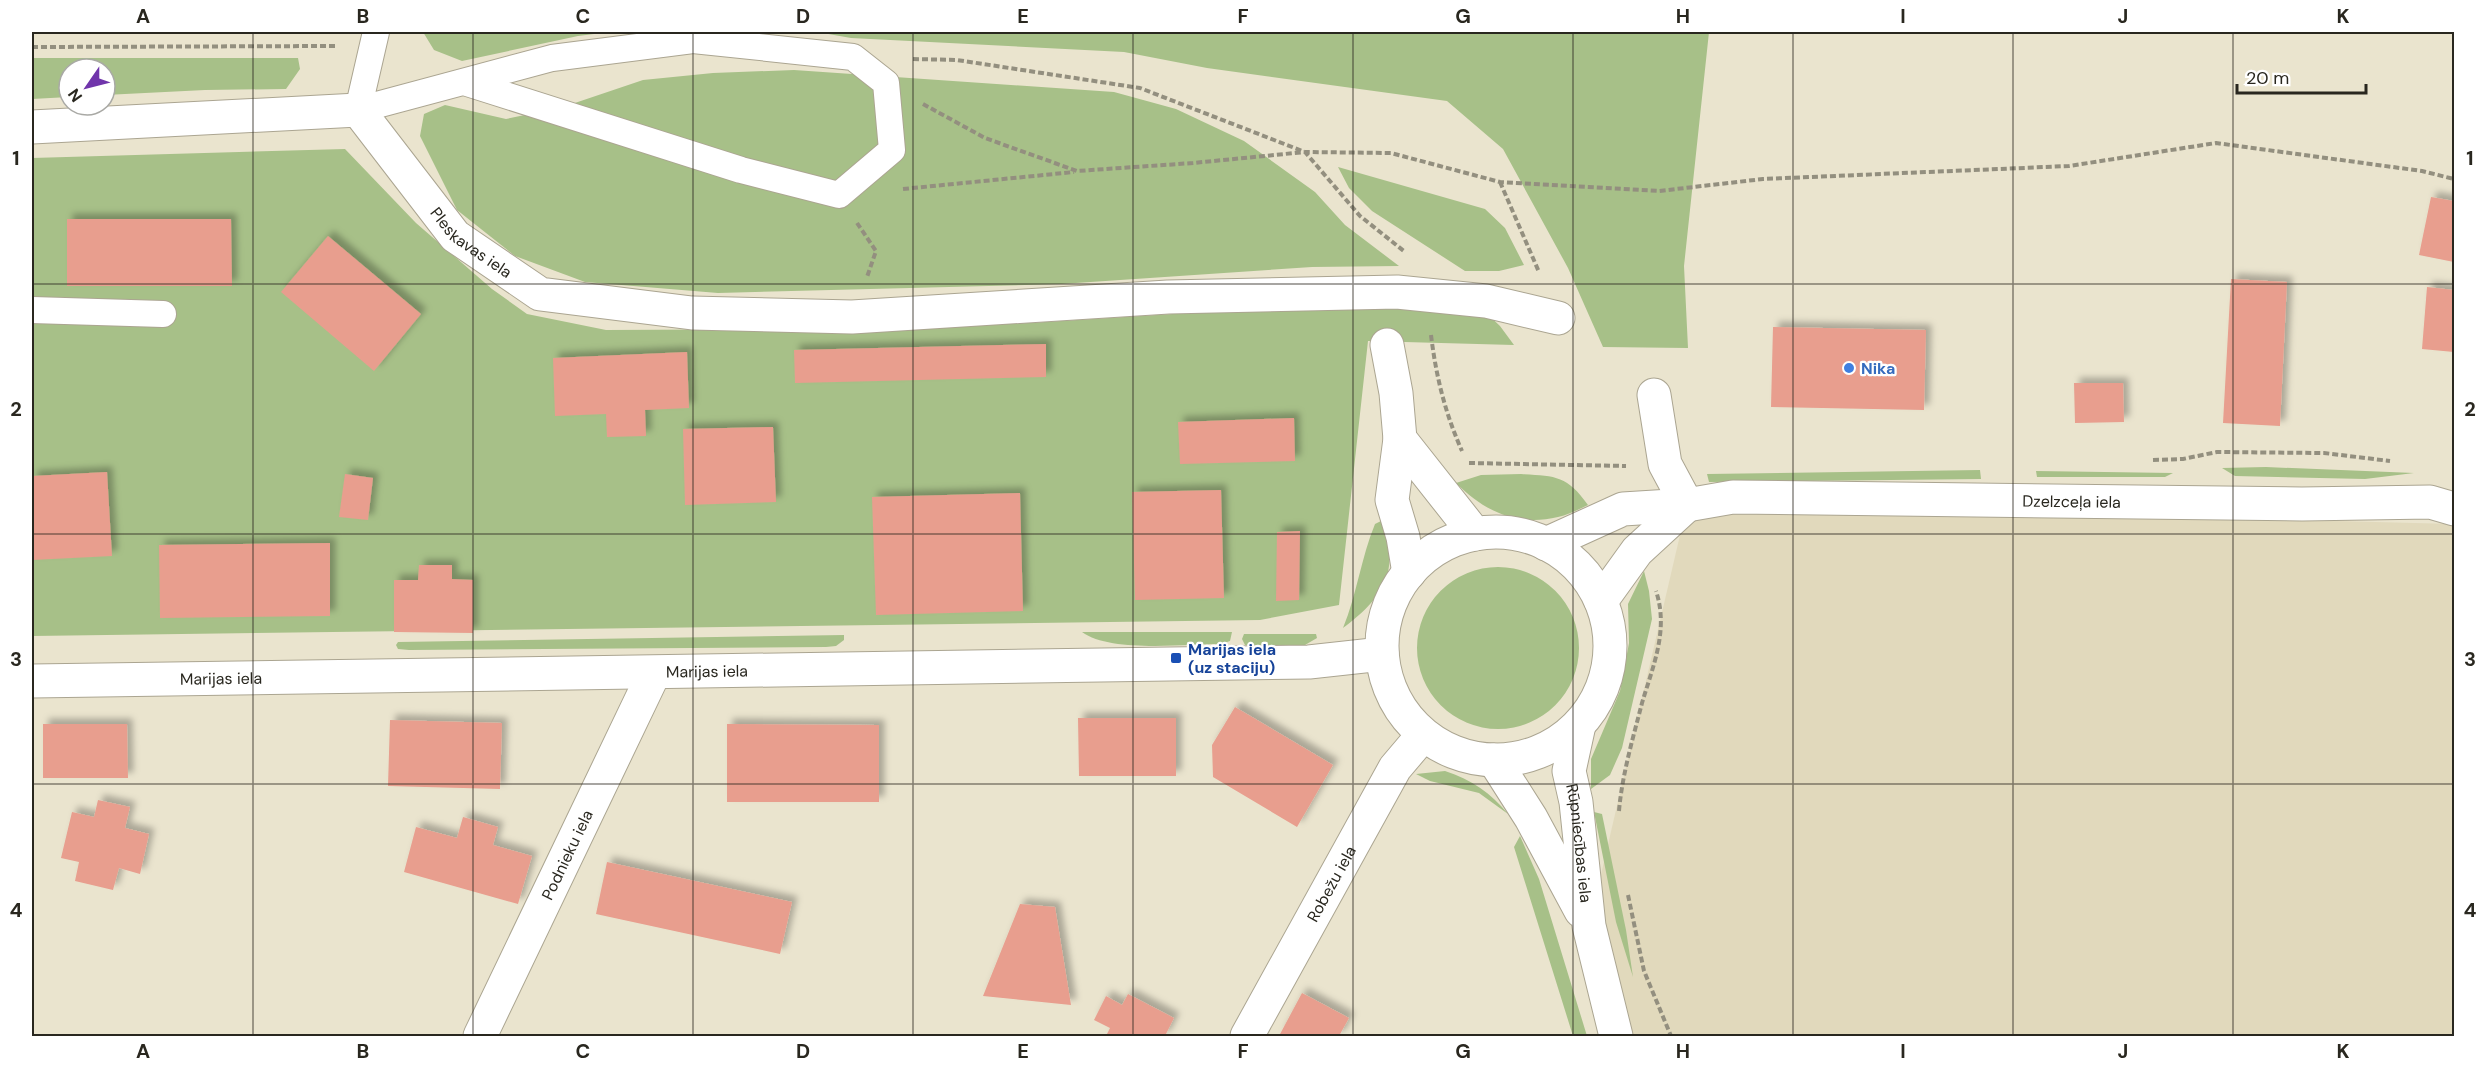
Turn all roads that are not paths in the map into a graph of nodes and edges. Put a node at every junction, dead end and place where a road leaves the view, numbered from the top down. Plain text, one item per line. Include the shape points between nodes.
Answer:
1 (374, 38) edge
2 (464, 82) junction
3 (358, 110) junction
4 (32, 127) edge
5 (32, 310) edge
6 (164, 314) dead end
7 (1558, 318) road end
8 (1387, 345) dead end
9 (1654, 395) dead end
10 (1400, 439) junction
11 (1687, 505) junction
12 (2454, 509) edge
13 (1475, 534) junction
14 (1546, 544) junction
15 (1408, 573) junction
16 (1601, 601) junction
17 (1382, 654) junction
18 (654, 673) junction
19 (32, 681) edge
20 (1579, 725) junction
21 (1423, 735) junction
22 (1494, 760) junction
23 (1589, 926) junction
24 (480, 1036) edge
25 (1246, 1036) edge
26 (1616, 1036) edge

1 - 3 lane
2 - 2 lane via 741,170 839,195 892,150 886,83 853,57 693,40 552,58
2 - 3 lane
3 - 4 street
3 - 7 street, Pleskavas iela via 455,236 540,294 692,313 852,317 1168,297 1397,292 1486,301
5 - 6 lane
8 - 10 street
9 - 11 street via 1665,464
10 - 13 street
10 - 15 street via 1392,500
11 - 12 street, Dzelzceļa iela via 1733,497 2430,502
11 - 14 street, Dzelzceļa iela via 1623,509
11 - 16 street via 1637,551
13 - 14 street via 1501,532
13 - 15 street via 1429,553
14 - 16 street via 1570,559
15 - 17 street via 1386,614
16 - 20 street via 1610,652 1606,678 1596,702
17 - 18 street, Marijas iela via 1309,662
17 - 21 street via 1389,689 1401,711
18 - 19 street, Marijas iela
18 - 24 street, Podnieku iela
20 - 22 street via 1539,752 1514,760
20 - 23 street, Rūpniecības iela via 1569,771
21 - 22 street via 1462,756
21 - 25 street, Robežu iela via 1395,768
22 - 23 street, Rūpniecības iela via 1531,818
23 - 26 street, Rūpniecības iela

